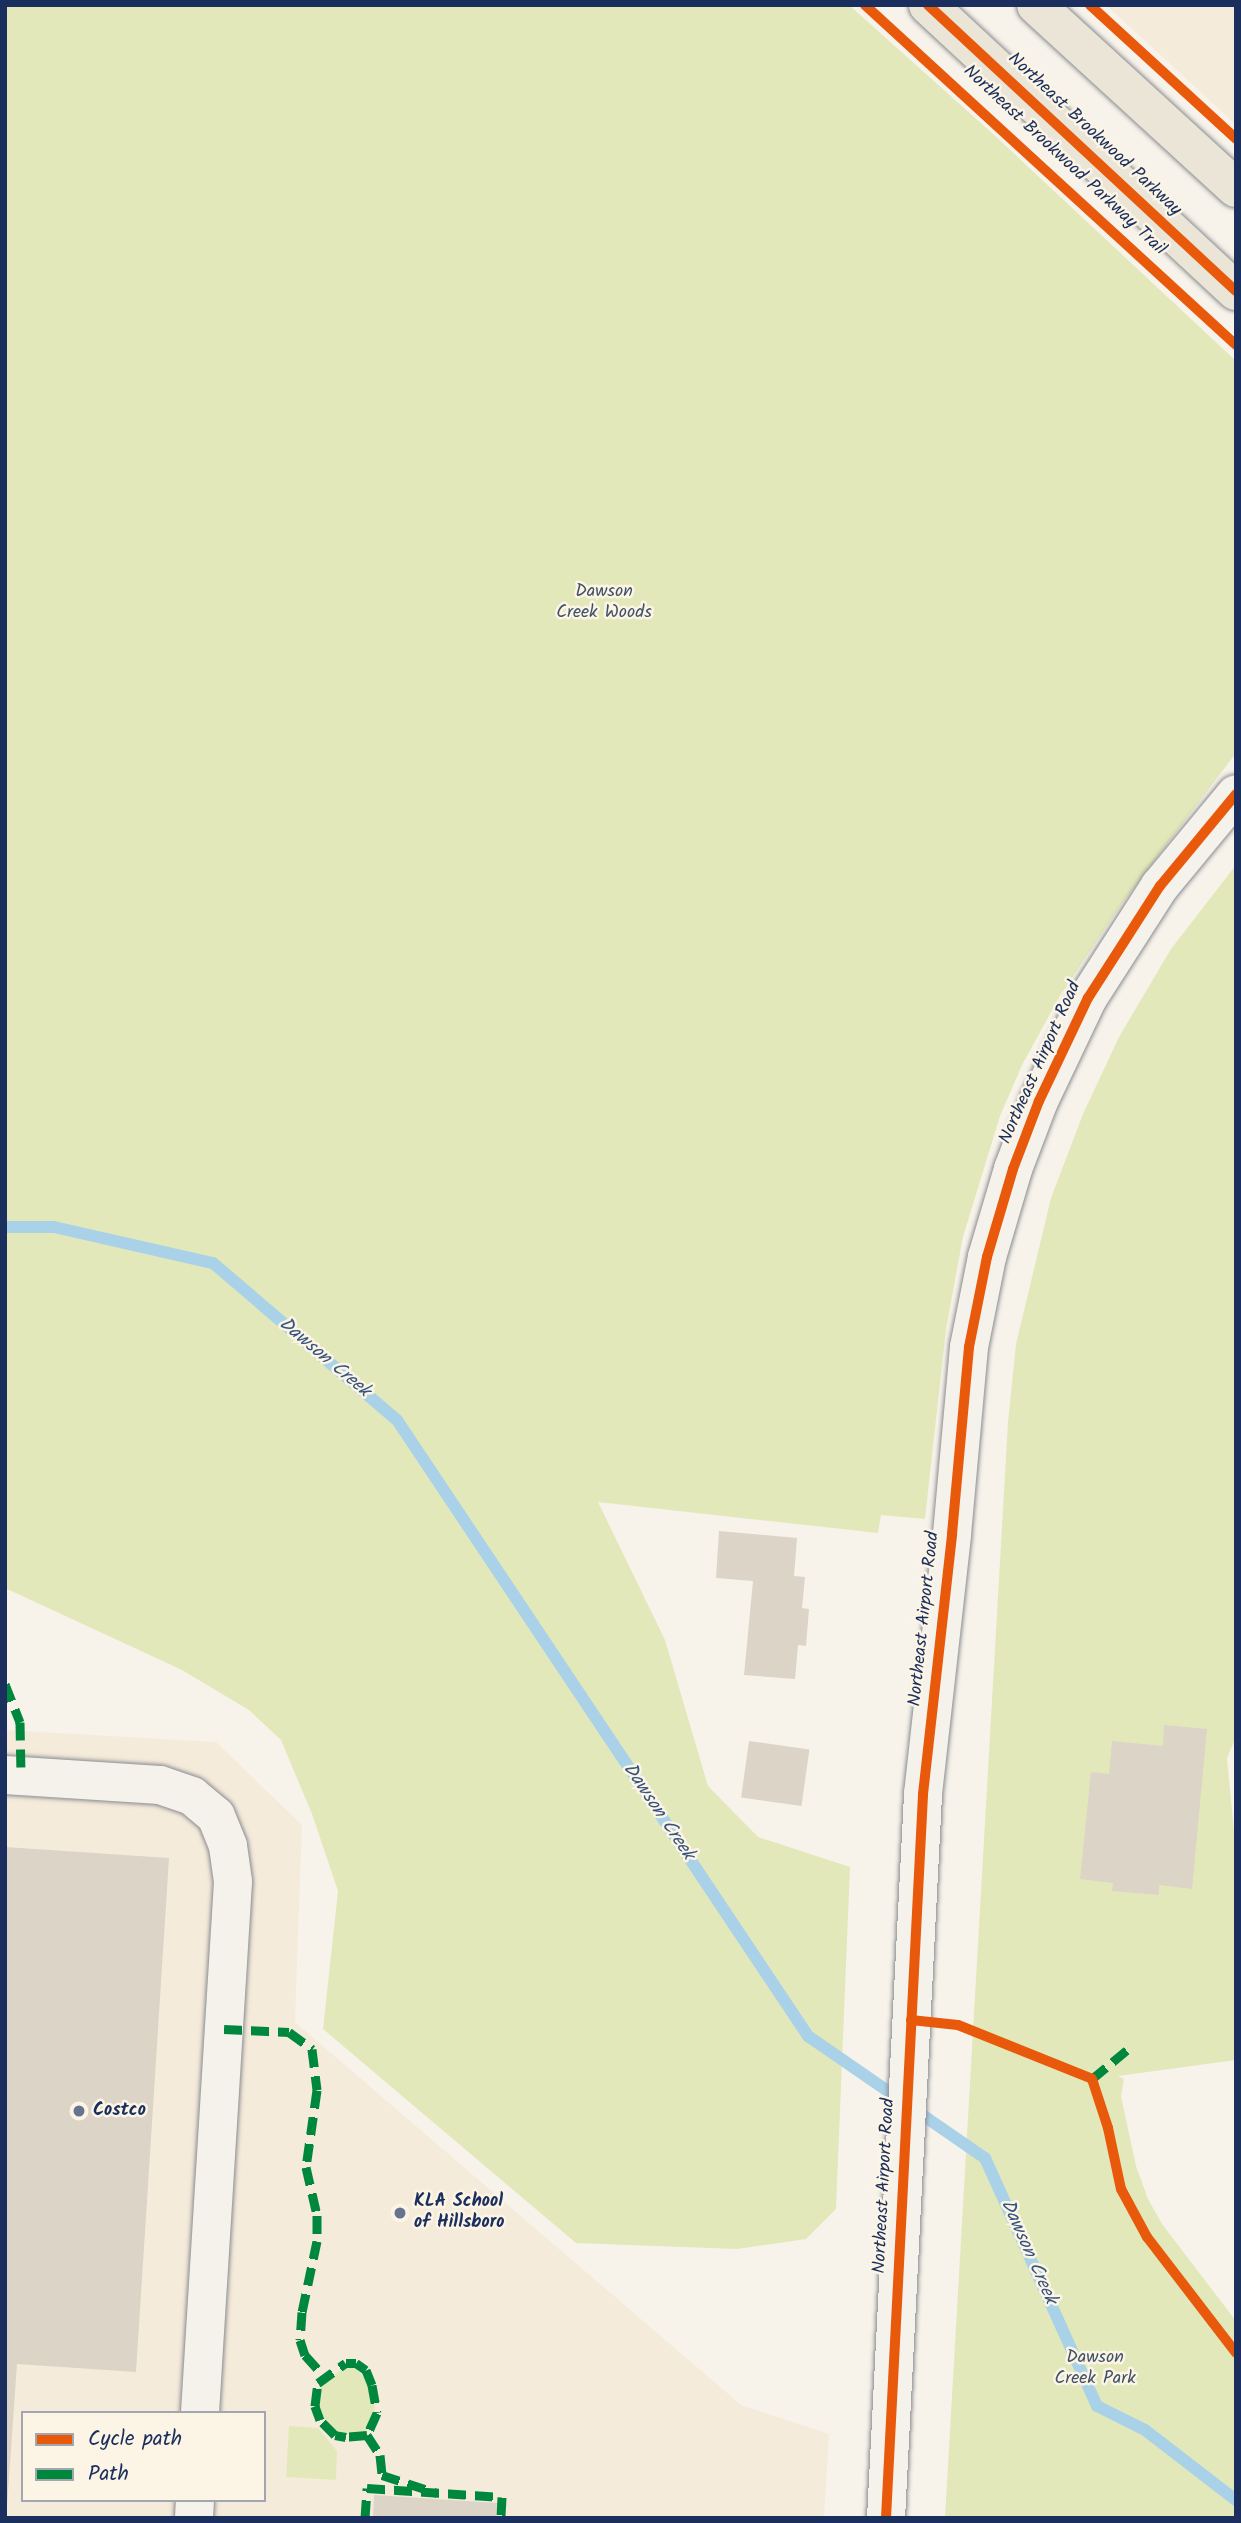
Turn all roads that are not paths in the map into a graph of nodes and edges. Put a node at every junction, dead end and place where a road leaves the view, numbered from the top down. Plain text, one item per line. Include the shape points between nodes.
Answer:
1 (928, 5) edge
2 (1037, 5) edge
3 (1236, 188) edge
4 (1236, 291) edge
5 (1236, 794) edge
6 (5, 1775) edge
7 (200, 2411) edge
8 (886, 2518) edge

1 - 4 main road, Northeast Brookwood Parkway
2 - 3 main road
5 - 8 street, Northeast Airport Road via 1153,895 1088,998 1034,1113 987,1257 969,1347 923,1794
6 - 7 street via 160,1785 192,1796 216,1816 228,1846 233,1882

